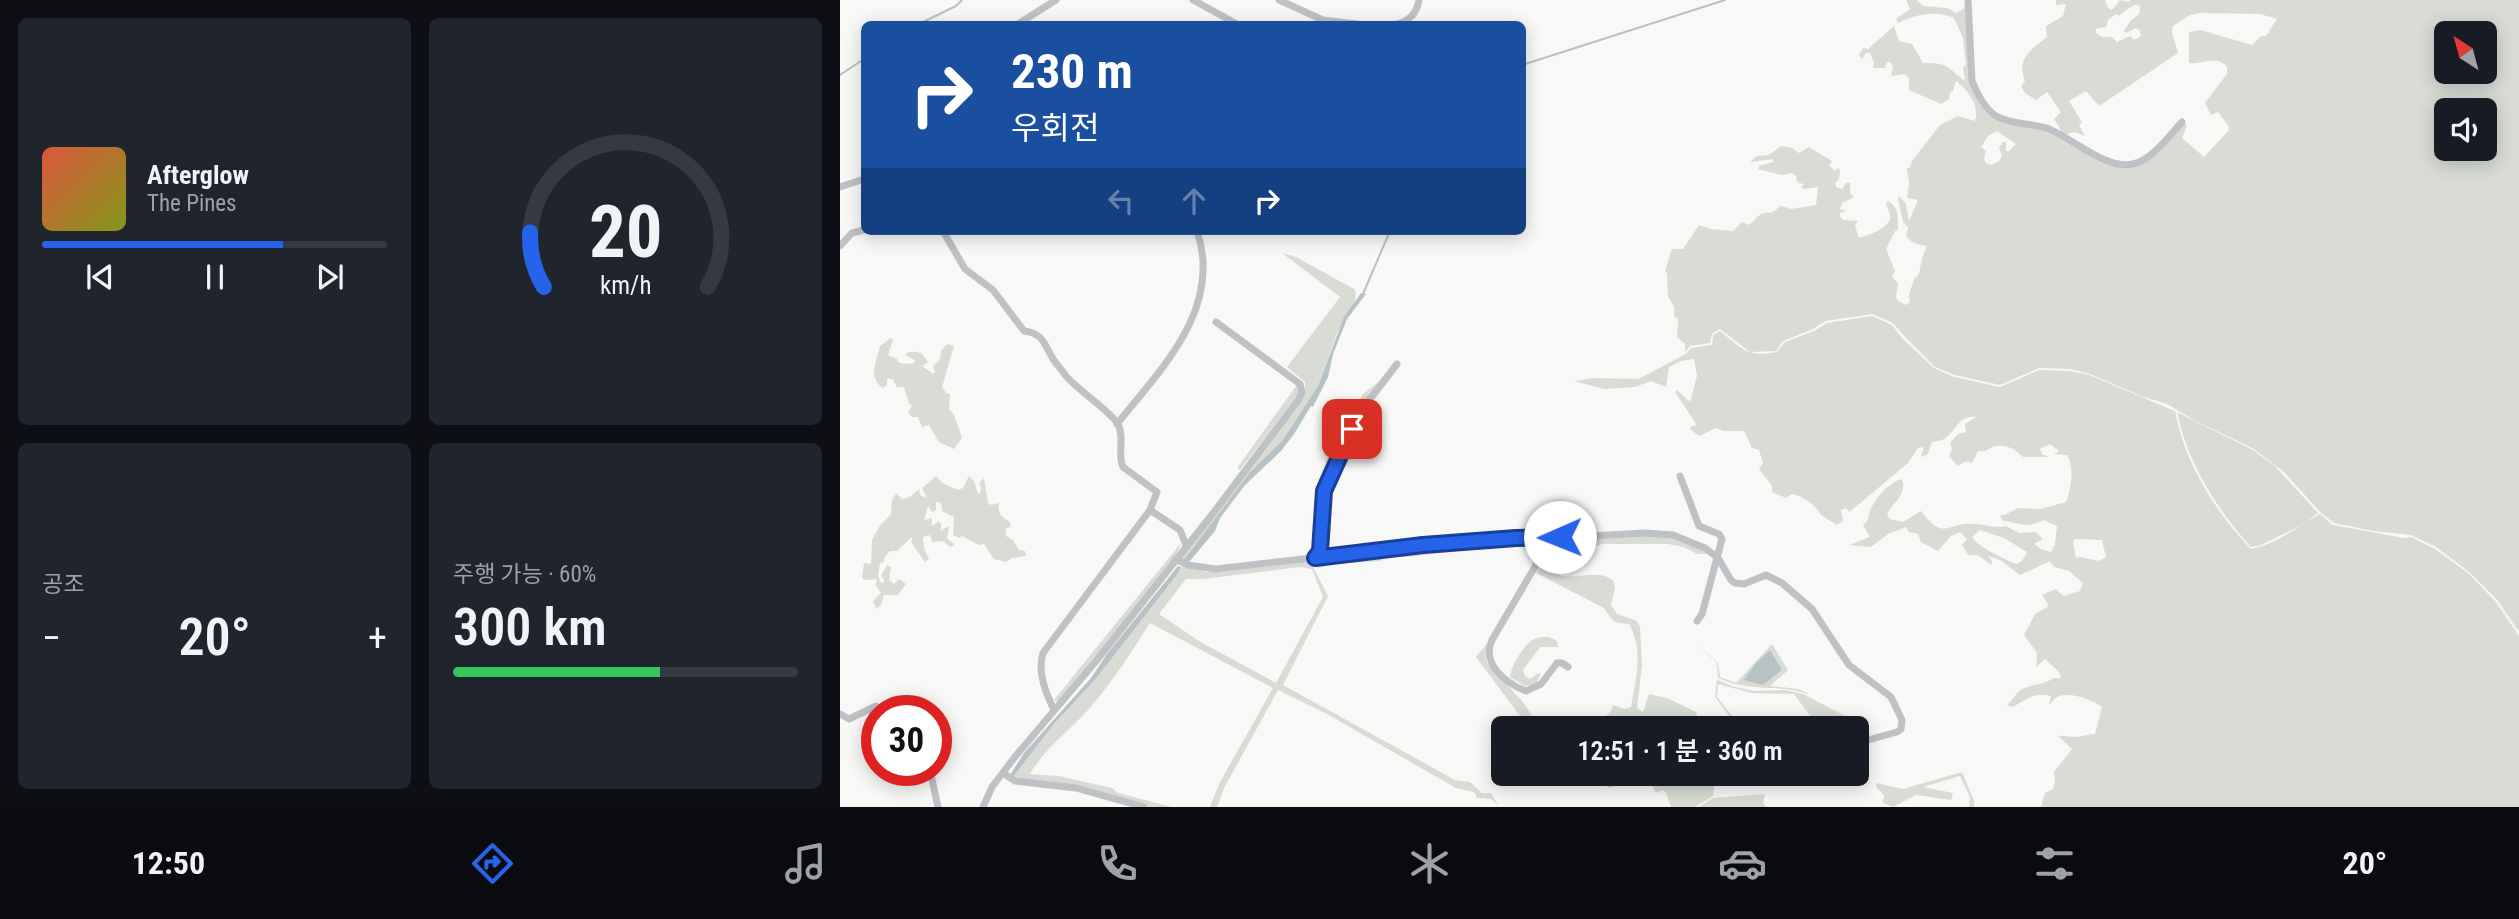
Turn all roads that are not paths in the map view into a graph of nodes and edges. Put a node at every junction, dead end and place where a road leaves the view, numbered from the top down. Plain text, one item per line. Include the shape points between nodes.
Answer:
1 (1056, 0) edge
2 (1193, 0) edge
3 (1279, 0) edge
4 (1419, 0) edge
5 (1968, 0) edge
6 (1023, 21) edge
7 (1228, 21) edge
8 (1332, 21) edge
9 (1406, 21) edge
10 (2182, 122) dead end
11 (861, 180) edge
12 (840, 187) edge
13 (861, 231) edge
14 (945, 235) edge
15 (1198, 235) edge
16 (840, 246) edge
17 (1216, 322) dead end
18 (1397, 364) dead end
19 (1117, 424) junction
20 (1679, 476) dead end
21 (1150, 510) junction
22 (1539, 539) junction
23 (1186, 545) junction
24 (1315, 558) junction
25 (1718, 558) junction
26 (1181, 562) junction
27 (1698, 621) dead end
28 (1568, 667) dead end
29 (1054, 710) junction
30 (861, 713) edge
31 (840, 714) edge
32 (1869, 740) edge
33 (1007, 776) junction
34 (933, 786) edge
35 (938, 807) edge
36 (983, 807) edge
37 (1144, 807) edge

1 - 6 street
2 - 7 street
3 - 8 street
4 - 9 street via 1416,12
5 - 10 street via 1972,80 1995,115 2046,128 2118,165 2143,161
11 - 12 street
13 - 16 street
14 - 19 street via 965,269 993,290 1024,331 1042,338 1074,386
15 - 19 street via 1203,273 1198,306 1182,340
17 - 23 street via 1300,384 1302,393
18 - 24 street via 1364,407 1341,449 1324,491 1320,551
19 - 21 street via 1123,467 1157,492
20 - 25 street via 1699,526 1722,539
21 - 23 street via 1180,530
21 - 29 street via 1043,653 1043,687
22 - 24 street via 1423,545
22 - 25 street via 1660,533 1695,542
22 - 28 street via 1543,553 1492,640 1489,660 1525,691 1541,684 1557,663
23 - 26 street
24 - 26 street via 1216,569
25 - 27 street
25 - 32 street via 1735,583 1766,575 1782,583 1812,609 1855,671 1891,697 1902,720 1901,729
26 - 29 street
29 - 33 street
30 - 31 street via 849,719
33 - 36 street via 992,787
33 - 37 street
34 - 35 street

